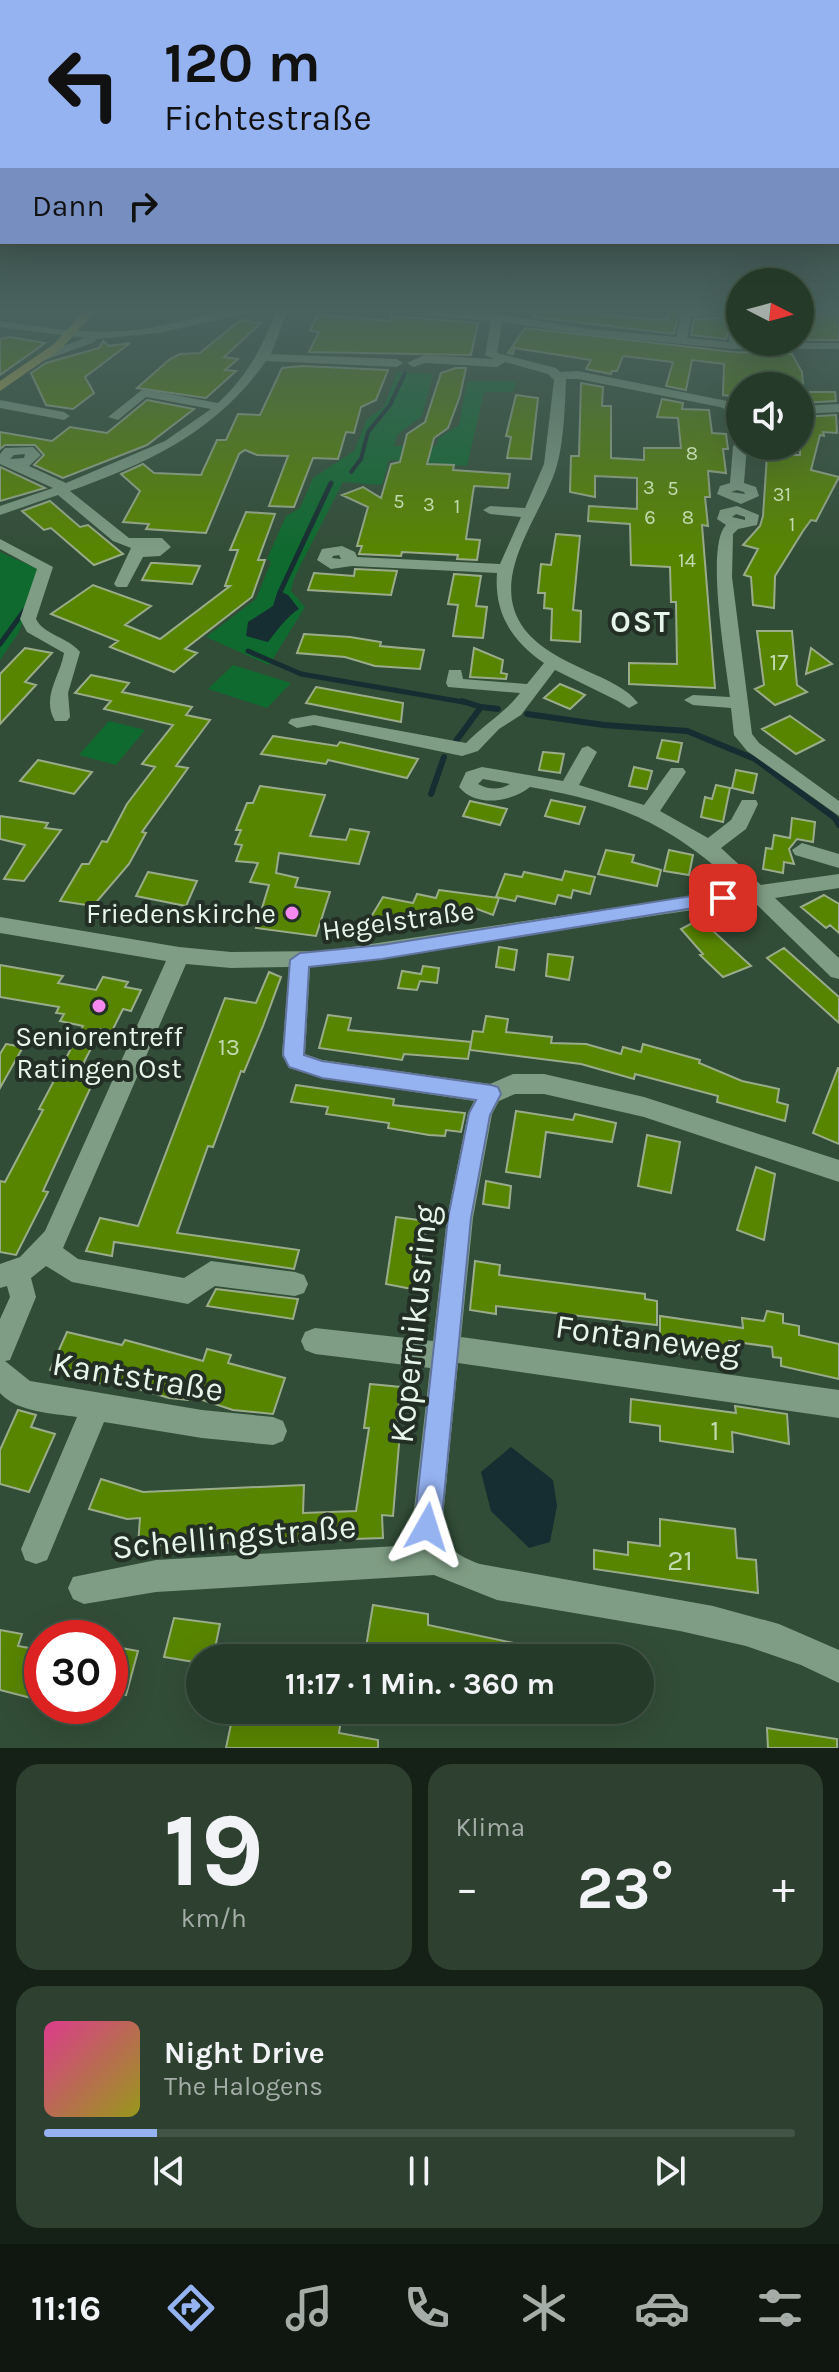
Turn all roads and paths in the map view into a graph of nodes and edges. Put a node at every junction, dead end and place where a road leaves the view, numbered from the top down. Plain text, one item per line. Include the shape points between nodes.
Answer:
1 (239, 391) edge
2 (559, 391) edge
3 (656, 391) edge
4 (0, 404) edge
5 (726, 405) edge
6 (221, 407) junction
7 (834, 408) edge
8 (814, 409) edge
9 (56, 411) dead end
10 (114, 417) dead end
11 (834, 426) dead end
12 (739, 460) edge
13 (17, 465) dead end
14 (62, 489) junction
15 (509, 505) dead end
16 (490, 510) dead end
17 (532, 510) junction
18 (0, 511) edge
19 (0, 543) edge
20 (348, 561) dead end
21 (505, 569) junction
22 (122, 584) dead end
23 (552, 663) junction
24 (455, 674) dead end
25 (530, 689) junction
26 (693, 700) dead end
27 (629, 703) dead end
28 (739, 703) junction
29 (61, 717) dead end
30 (297, 723) dead end
31 (588, 752) dead end
32 (677, 772) dead end
33 (526, 781) dead end
34 (568, 789) junction
35 (749, 804) dead end
36 (839, 810) edge
37 (649, 812) junction
38 (709, 848) junction
39 (802, 850) dead end
40 (839, 861) edge
41 (839, 881) edge
42 (754, 893) junction
43 (0, 925) edge
44 (179, 955) junction
45 (300, 960) junction
46 (839, 971) edge
47 (491, 1094) junction
48 (835, 1170) edge
49 (46, 1251) junction
50 (8, 1274) edge
51 (295, 1284) dead end
52 (315, 1341) dead end
53 (0, 1350) edge
54 (445, 1352) junction
55 (0, 1373) edge
56 (839, 1404) edge
57 (96, 1407) junction
58 (273, 1431) dead end
59 (36, 1549) dead end
60 (438, 1559) junction
61 (84, 1588) dead end
62 (839, 1667) edge

1 - 6 street
2 - 17 street via 551,464
3 - 5 street
4 - 9 street
6 - 10 street via 143,393
6 - 14 street via 157,451
7 - 8 street
7 - 11 street
12 - 28 street via 724,577
13 - 14 street
14 - 18 street
14 - 22 street via 120,541 140,548
15 - 17 street
16 - 17 street
17 - 21 street
19 - 29 street via 45,567 28,619 33,629 72,652 59,689
20 - 21 street
21 - 23 street via 503,606 514,629
23 - 25 street
23 - 27 street
24 - 25 street via 454,683
25 - 30 street via 515,711 462,750 314,720
26 - 28 street
28 - 36 street via 748,742
31 - 34 street
32 - 37 street
33 - 34 street
34 - 37 street
35 - 38 street via 739,824
37 - 38 street
38 - 42 street
39 - 40 street
41 - 42 street, Hegelstraße
42 - 45 street, Hegelstraße via 382,952
42 - 46 street
43 - 44 street, Hegelstraße
44 - 45 street, Hegelstraße
44 - 49 street
45 - 47 street via 293,1055 297,1061
47 - 48 street via 513,1084 544,1084 644,1107
47 - 54 street, Kopernikusring via 480,1113 460,1218
49 - 50 street
49 - 51 street via 72,1270 188,1291 211,1273
50 - 53 street via 23,1297
52 - 54 street, Fontaneweg
54 - 56 street, Fontaneweg
54 - 60 street, Kopernikusring via 427,1527 429,1547
55 - 57 street, Kantstraße via 15,1389 30,1395
57 - 58 street, Kantstraße
57 - 59 street
60 - 61 street, Schellingstraße via 156,1576
60 - 62 street via 515,1588 680,1615 815,1654

